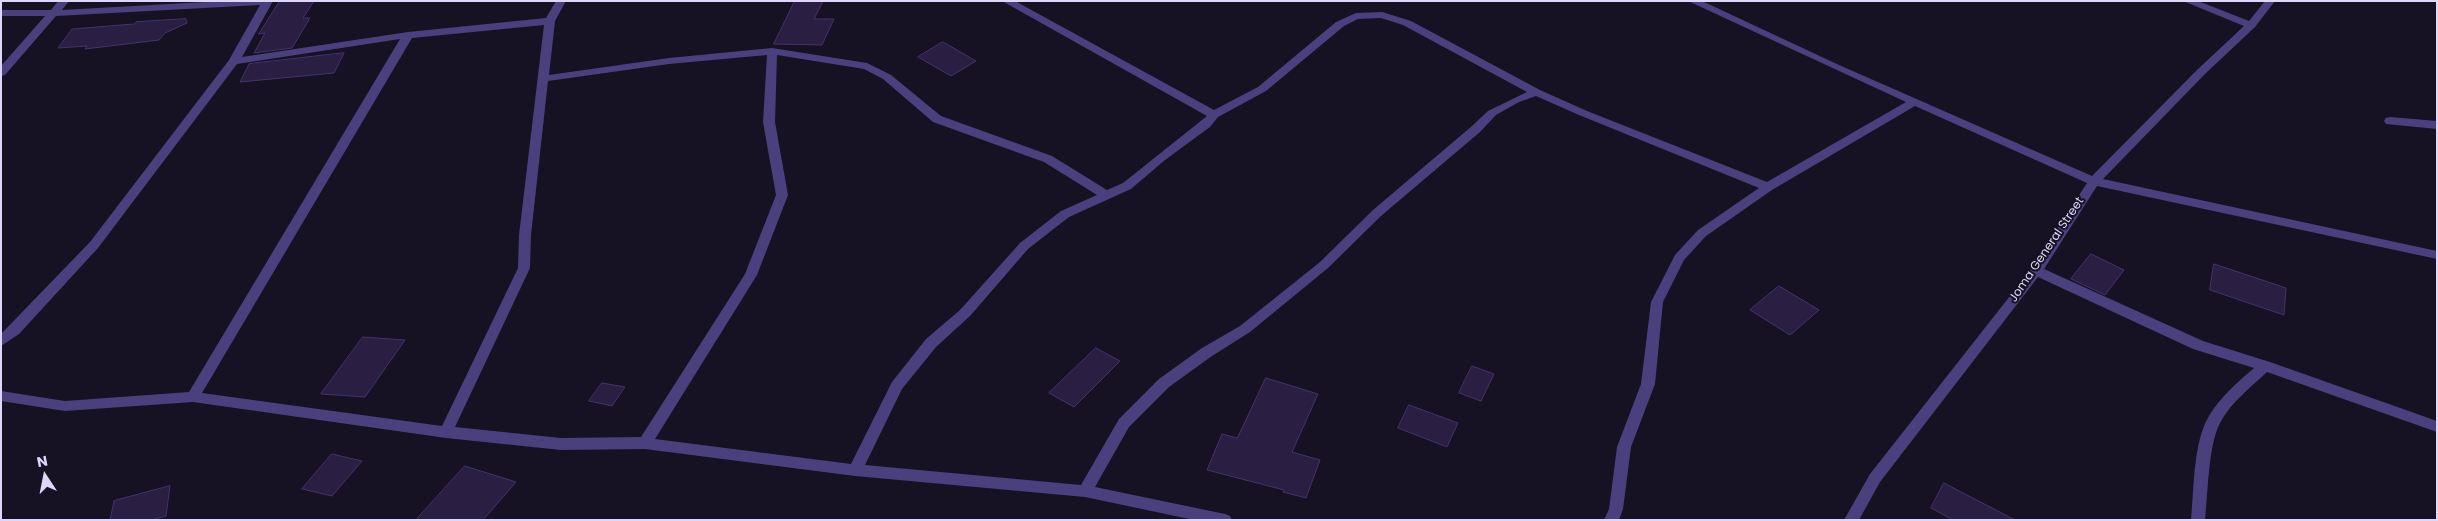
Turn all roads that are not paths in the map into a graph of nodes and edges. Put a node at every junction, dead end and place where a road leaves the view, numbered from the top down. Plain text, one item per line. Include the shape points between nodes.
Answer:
1 (64, 1) edge
2 (268, 1) edge
3 (561, 1) edge
4 (1007, 1) edge
5 (2188, 1) edge
6 (2270, 1) edge
7 (1696, 2) edge
8 (1, 13) edge
9 (54, 13) junction
10 (550, 21) junction
11 (2251, 25) junction
12 (408, 35) junction
13 (772, 51) junction
14 (234, 61) junction
15 (1, 73) edge
16 (542, 79) junction
17 (1536, 92) junction
18 (1914, 102) junction
19 (1214, 116) junction
20 (2390, 120) dead end
21 (2437, 125) edge
22 (2094, 180) junction
23 (1768, 187) junction
24 (1107, 196) junction
25 (2437, 254) edge
26 (2036, 271) junction
27 (1, 341) edge
28 (2265, 366) junction
29 (1, 396) edge
30 (193, 397) junction
31 (2437, 428) edge
32 (446, 432) junction
33 (645, 442) junction
34 (854, 470) junction
35 (1085, 490) junction
36 (1226, 520) edge
37 (1611, 520) edge
38 (1851, 520) edge
39 (2198, 520) edge

1 - 9 street
2 - 9 street
2 - 14 street
3 - 10 street
4 - 19 street
5 - 11 street
6 - 11 street, Joma General Street
7 - 18 street
8 - 9 street
9 - 15 street
10 - 12 street
10 - 16 street
11 - 22 street, Joma General Street
12 - 14 street
12 - 30 street
13 - 16 street via 669,61
13 - 24 street via 867,66 887,77 938,119 1048,159
13 - 33 street via 769,122 782,195 751,275
14 - 27 street via 94,245
16 - 32 street via 524,268
17 - 19 street via 1407,23 1382,14 1356,16 1340,24 1262,89
17 - 23 street
17 - 35 street via 1492,113 1324,265 1245,329 1164,383 1124,423
18 - 22 street
18 - 23 street
19 - 24 street via 1127,186
20 - 21 street
22 - 25 street
22 - 26 street, Joma General Street
23 - 37 street via 1702,233 1679,258 1657,302 1648,384 1624,447 1616,508
24 - 34 street via 1065,214 1024,246 965,313 931,343 897,386
26 - 28 street via 2198,345
26 - 38 street, Joma General Street via 1875,478
28 - 31 street
28 - 39 street via 2213,421 2203,469
29 - 30 street via 65,406
30 - 32 street
32 - 33 street via 561,444
33 - 34 street
34 - 35 street
35 - 36 street

